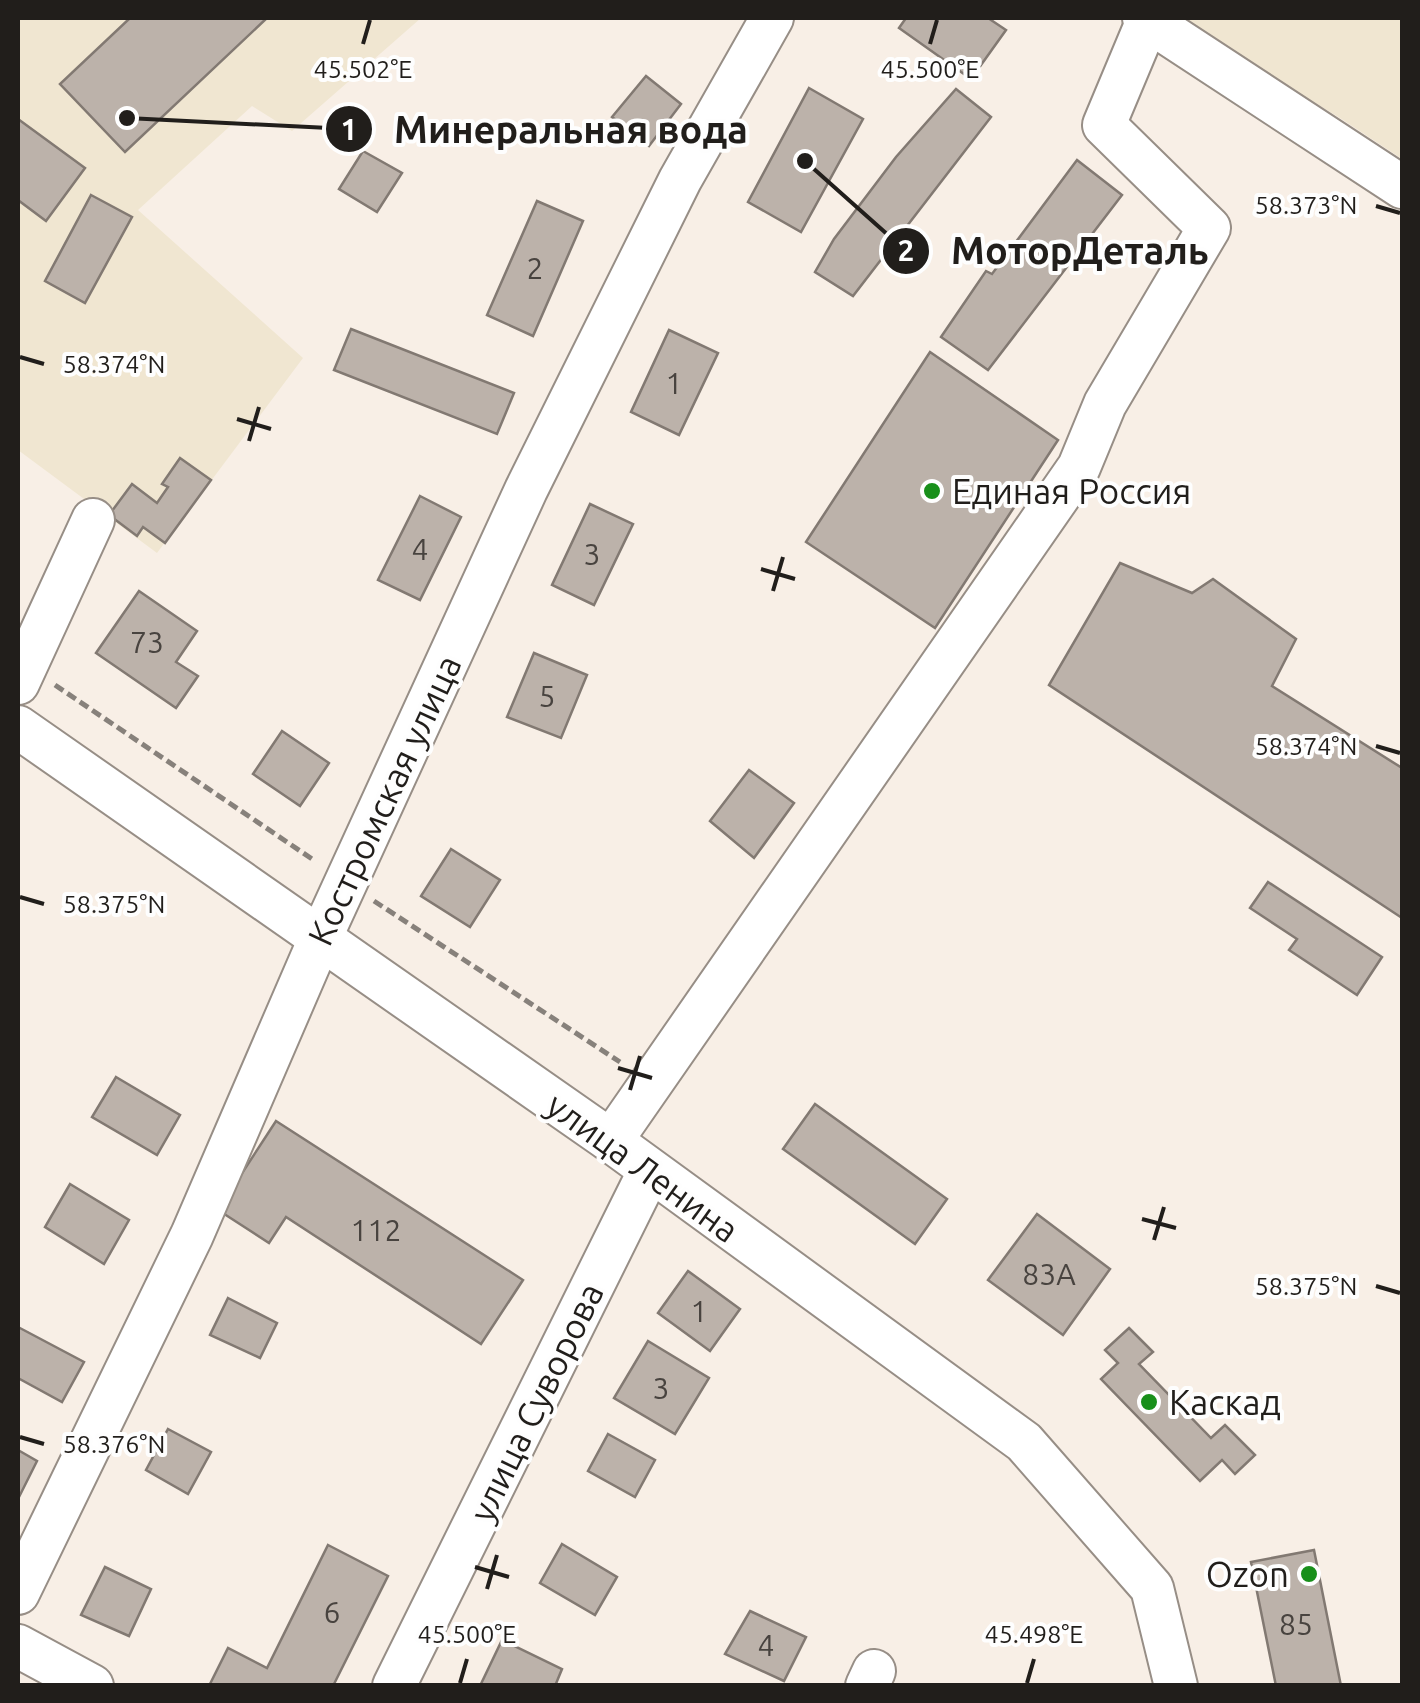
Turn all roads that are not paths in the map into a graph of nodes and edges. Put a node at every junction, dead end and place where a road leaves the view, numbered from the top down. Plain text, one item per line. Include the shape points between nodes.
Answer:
1 (772, 18) edge
2 (1146, 19) edge
3 (1402, 186) edge
4 (93, 520) dead end
5 (18, 683) edge
6 (18, 727) edge
7 (320, 941) junction
8 (611, 1142) junction
9 (649, 1172) junction
10 (18, 1594) edge
11 (18, 1646) edge
12 (92, 1686) edge
13 (394, 1686) edge
14 (1176, 1686) edge

1 - 7 street, Костромская улица via 680,180 526,490
2 - 3 street
2 - 8 street via 1104,125 1210,228 1105,404 1079,467
4 - 5 street
6 - 7 street, улица Ленина
7 - 8 street, улица Ленина
7 - 10 street, Костромская улица via 192,1235
8 - 9 street, улица Ленина
9 - 13 street, улица Суворова
9 - 14 street, улица Ленина via 1024,1442 1152,1588
11 - 12 street

